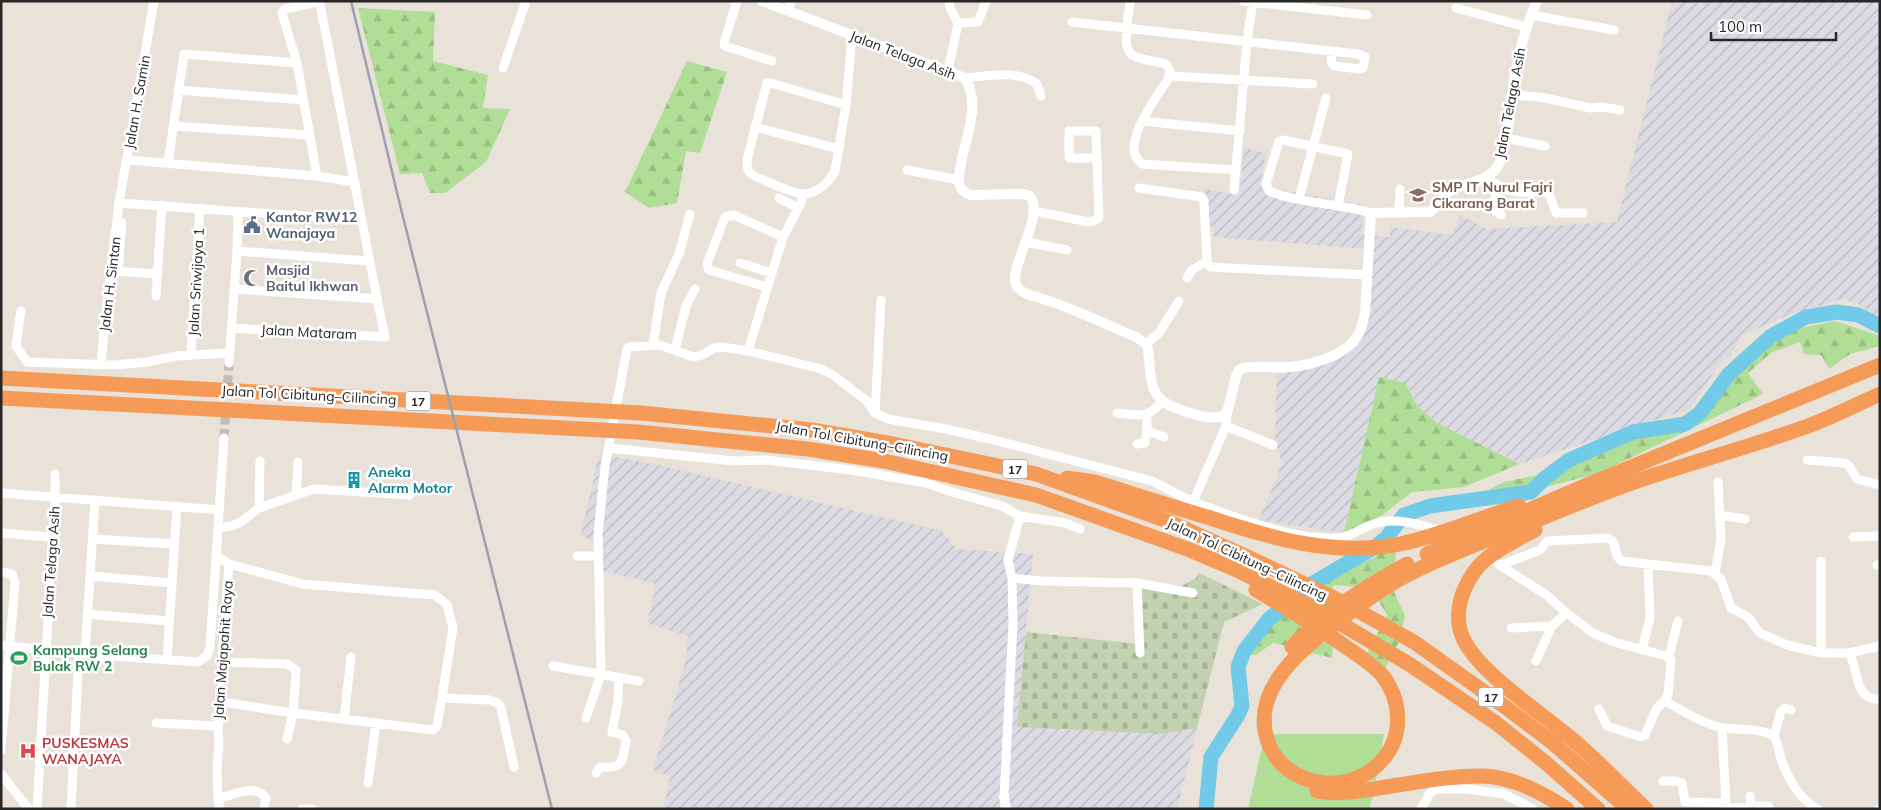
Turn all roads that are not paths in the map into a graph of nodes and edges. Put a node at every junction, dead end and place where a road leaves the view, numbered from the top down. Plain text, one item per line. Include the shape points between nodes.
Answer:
1 (154, 1) edge
2 (526, 1) edge
3 (737, 1) edge
4 (762, 1) edge
5 (949, 1) edge
6 (986, 1) edge
7 (1130, 1) edge
8 (1537, 1) edge
9 (1250, 2) edge
10 (790, 6) edge
11 (1456, 8) dead end
12 (1367, 15) dead end
13 (1531, 15) junction
14 (1072, 22) dead end
15 (958, 23) junction
16 (1526, 27) junction
17 (1127, 28) junction
18 (1614, 30) dead end
19 (852, 35) junction
20 (1247, 42) junction
21 (1332, 52) dead end
22 (772, 61) dead end
23 (297, 63) junction
24 (504, 68) dead end
25 (948, 71) junction
26 (1170, 76) junction
27 (965, 78) junction
28 (1244, 81) junction
29 (1313, 84) dead end
30 (178, 90) junction
31 (1511, 95) junction
32 (1041, 96) dead end
33 (1326, 98) dead end
34 (303, 100) junction
35 (846, 105) junction
36 (1620, 110) dead end
37 (1142, 121) junction
38 (173, 126) junction
39 (755, 127) junction
40 (1240, 130) junction
41 (309, 135) junction
42 (1505, 138) junction
43 (1315, 146) junction
44 (1545, 146) dead end
45 (839, 149) junction
46 (1097, 158) dead end
47 (128, 160) junction
48 (168, 163) junction
49 (907, 170) dead end
50 (1236, 170) junction
51 (317, 176) junction
52 (1486, 177) junction
53 (959, 180) junction
54 (355, 182) junction
55 (1498, 187) junction
56 (1139, 188) dead end
57 (1400, 189) dead end
58 (1234, 190) dead end
59 (803, 194) junction
60 (779, 198) dead end
61 (1299, 199) junction
62 (121, 203) junction
63 (162, 205) junction
64 (1338, 206) junction
65 (200, 208) junction
66 (798, 208) junction
67 (1034, 211) junction
68 (238, 212) junction
69 (1371, 213) junction
70 (1398, 213) junction
71 (1583, 213) dead end
72 (690, 214) dead end
73 (1501, 215) dead end
74 (360, 220) junction
75 (783, 237) junction
76 (1026, 242) junction
77 (1068, 250) dead end
78 (237, 252) junction
79 (369, 261) junction
80 (1207, 261) junction
81 (740, 263) dead end
82 (115, 272) junction
83 (771, 273) junction
84 (158, 274) junction
85 (1368, 275) junction
86 (1187, 278) dead end
87 (767, 287) junction
88 (234, 288) junction
89 (695, 288) dead end
90 (156, 296) dead end
91 (377, 299) junction
92 (881, 300) dead end
93 (1179, 301) dead end
94 (21, 311) dead end
95 (232, 328) junction
96 (1146, 344) junction
97 (653, 345) junction
98 (675, 350) junction
99 (748, 351) junction
100 (229, 353) junction
101 (192, 355) junction
102 (229, 364) tunnel mouth
103 (101, 365) junction
104 (1880, 365) edge
105 (1, 378) edge
106 (1880, 394) edge
107 (1, 398) edge
108 (1162, 401) junction
109 (875, 413) junction
110 (1117, 413) dead end
111 (1227, 413) junction
112 (1147, 415) junction
113 (1226, 426) junction
114 (1147, 429) junction
115 (1164, 437) dead end
116 (224, 438) tunnel mouth
117 (1137, 444) dead end
118 (1273, 445) dead end
119 (609, 448) junction
120 (1807, 460) dead end
121 (260, 461) dead end
122 (298, 462) dead end
123 (55, 474) dead end
124 (1036, 474) junction
125 (1718, 482) dead end
126 (1880, 485) edge
127 (1, 493) edge
128 (296, 495) junction
129 (410, 495) dead end
130 (1599, 496) junction
131 (56, 497) junction
132 (95, 500) junction
133 (1193, 502) junction
134 (177, 506) junction
135 (259, 508) junction
136 (220, 510) junction
137 (1020, 516) junction
138 (1719, 516) junction
139 (1745, 519) dead end
140 (1490, 527) junction
141 (219, 528) junction
142 (1080, 529) dead end
143 (1, 533) edge
144 (1880, 536) edge
145 (52, 537) junction
146 (1853, 537) dead end
147 (93, 539) junction
148 (174, 544) junction
149 (1483, 552) dead end
150 (217, 556) junction
151 (577, 556) dead end
152 (598, 556) junction
153 (1821, 561) dead end
154 (229, 564) junction
155 (1648, 564) junction
156 (1, 572) edge
157 (1715, 574) junction
158 (90, 576) junction
159 (1012, 578) junction
160 (172, 583) junction
161 (1137, 583) junction
162 (1193, 593) dead end
163 (1566, 613) junction
164 (87, 614) junction
165 (1315, 616) junction
166 (169, 621) junction
167 (1678, 621) dead end
168 (1552, 626) junction
169 (1511, 628) dead end
170 (5, 645) edge
171 (1880, 646) edge
172 (46, 650) junction
173 (1642, 650) junction
174 (82, 653) junction
175 (1140, 653) dead end
176 (1821, 653) junction
177 (1849, 653) junction
178 (351, 657) dead end
179 (1669, 657) junction
180 (167, 660) junction
181 (1536, 661) dead end
182 (222, 662) junction
183 (553, 666) dead end
184 (600, 674) junction
185 (619, 677) junction
186 (639, 681) dead end
187 (442, 698) junction
188 (1880, 699) edge
189 (1666, 701) junction
190 (222, 702) junction
191 (1599, 709) dead end
192 (1791, 710) dead end
193 (3, 712) edge
194 (293, 713) junction
195 (586, 718) dead end
196 (344, 719) junction
197 (156, 723) dead end
198 (376, 723) junction
199 (218, 726) junction
200 (1722, 728) junction
201 (1774, 736) junction
202 (287, 739) dead end
203 (1, 750) edge
204 (514, 767) dead end
205 (596, 773) dead end
206 (1, 774) edge
207 (1663, 781) dead end
208 (368, 783) dead end
209 (1321, 787) junction
210 (1750, 796) dead end
211 (1004, 797) joint
212 (218, 799) junction
213 (1726, 802) junction
214 (1751, 808) edge
215 (1813, 808) edge
216 (29, 809) edge
217 (37, 809) edge
218 (71, 809) edge
219 (220, 809) edge
220 (264, 809) edge
221 (302, 809) edge
222 (312, 809) edge
223 (1006, 809) edge
224 (1421, 809) edge
225 (1533, 809) edge
226 (1567, 809) edge
227 (1598, 809) edge
228 (1628, 809) edge
229 (1646, 809) edge
230 (1770, 809) edge

1 - 47 street, Jalan H. Samin
2 - 24 street
3 - 22 street via 725,46
4 - 10 street, Jalan Telaga Asih
5 - 15 street
6 - 15 street via 978,22
7 - 17 street
8 - 13 street, Jalan Telaga Asih
9 - 12 street
9 - 20 street
10 - 19 street, Jalan Telaga Asih
11 - 16 street
13 - 16 street, Jalan Telaga Asih
13 - 18 street
14 - 17 street
15 - 25 street
16 - 31 street, Jalan Telaga Asih
17 - 20 street
17 - 26 street via 1128,52 1167,65
19 - 25 street, Jalan Telaga Asih
19 - 35 street
20 - 21 street
20 - 28 street
23 - 30 street via 185,54
23 - 34 street
23 - 54 street via 282,12 318,2
25 - 27 street, Jalan Telaga Asih
26 - 28 street
26 - 37 street
27 - 32 street via 1022,76 1037,84
27 - 53 street, Jalan Telaga Asih via 971,91 971,114
28 - 29 street
28 - 40 street
30 - 34 street
30 - 38 street
31 - 36 street
31 - 42 street, Jalan Telaga Asih
33 - 43 street
34 - 41 street
35 - 39 street via 769,83
35 - 45 street
37 - 40 street
37 - 50 street via 1134,149 1142,164
38 - 41 street
38 - 48 street
39 - 45 street
39 - 59 street via 747,163 750,173
40 - 50 street
41 - 51 street
42 - 44 street
42 - 52 street, Jalan Telaga Asih via 1496,169
43 - 61 street
43 - 61 street via 1283,140 1277,142 1267,189
43 - 64 street via 1348,154
45 - 59 street via 830,180 823,188
46 - 67 street via 1098,219 1089,222
47 - 48 street
47 - 62 street, Jalan H. Samin
48 - 51 street
49 - 53 street
50 - 58 street
51 - 54 street
52 - 55 street
52 - 70 street via 1448,192 1430,212
53 - 67 street via 966,194 1030,196
54 - 74 street
55 - 71 street via 1512,192 1547,192 1554,212
55 - 73 street via 1494,211
56 - 80 street via 1202,197
57 - 70 street
59 - 66 street
60 - 66 street
61 - 64 street
62 - 63 street
62 - 82 street, Jalan H. Samin
63 - 65 street
63 - 84 street
64 - 69 street
65 - 68 street
65 - 101 street, Jalan Sriwijaya 1
66 - 75 street
67 - 76 street
68 - 74 street
68 - 78 street
69 - 70 street
69 - 85 street
72 - 97 street via 679,254 661,293
74 - 79 street
75 - 83 street
75 - 87 street via 728,215 707,264 709,270
76 - 77 street
76 - 96 street via 1015,275 1019,290 1067,307
78 - 79 street
78 - 88 street
79 - 91 street
80 - 85 street via 1214,268
80 - 86 street via 1192,270
81 - 83 street
82 - 84 street
82 - 103 street, Jalan H. Sintan via 104,320
83 - 87 street
84 - 90 street
85 - 111 street via 1363,326 1352,343 1304,365 1240,369
87 - 99 street
88 - 91 street
88 - 95 street
89 - 98 street via 686,306
91 - 95 street, Jalan Mataram via 385,337
92 - 109 street
93 - 96 street via 1159,333
94 - 103 street via 16,346 27,362
95 - 100 street
96 - 108 street via 1153,388
97 - 98 street
97 - 119 street via 627,349
98 - 99 street via 694,357 719,347
99 - 109 street via 828,372 866,401
100 - 101 street
100 - 102 street
101 - 103 street
104 - 140 highway
105 - 124 highway, Jalan Tol Cibitung–Cilincing / 17 via 641,413 812,430
106 - 130 highway via 1809,426
107 - 165 highway, Jalan Tol Cibitung–Cilincing / 17 via 638,432 808,449 884,461 1036,496 1190,550
108 - 111 street via 1175,409 1209,418 1222,417
108 - 112 street
109 - 133 street via 888,419 965,434 1152,481
110 - 112 street
111 - 113 street
112 - 114 street
113 - 118 street
113 - 133 street
114 - 115 street
114 - 117 street via 1145,443
116 - 136 street
119 - 137 street via 734,461 766,460 926,482 1002,506
119 - 152 street
120 - 126 street via 1845,463 1858,479
121 - 135 street
122 - 128 street
123 - 131 street, Jalan Telaga Asih
124 - 140 highway via 1095,482 1262,535 1322,547 1362,548 1400,544 1434,534
124 - 228 highway, Jalan Tol Cibitung–Cilincing / 17 via 1170,522 1342,602 1414,642 1553,744
125 - 138 street
127 - 131 street
128 - 129 street via 314,489
128 - 135 street
130 - 140 highway
130 - 229 highway via 1484,560 1462,593 1459,624 1466,644 1491,674 1567,734
131 - 132 street
131 - 145 street, Jalan Telaga Asih
132 - 134 street
132 - 147 street
133 - 149 street via 1253,523 1306,536 1337,538 1385,521 1410,523 1448,534
134 - 136 street
134 - 148 street
135 - 141 street via 241,522
136 - 141 street
137 - 142 street via 1065,523
137 - 159 street via 1008,560
138 - 139 street
138 - 157 street via 1721,539
140 - 209 highway via 1410,562 1372,583 1312,627 1273,671 1258,708 1261,747 1279,773 1297,785
141 - 150 street
143 - 145 street
144 - 146 street
145 - 172 street, Jalan Telaga Asih
147 - 148 street
147 - 158 street
148 - 160 street
150 - 154 street, Jalan Majapahit Raya
150 - 180 street via 207,656 198,662
151 - 152 street
152 - 184 street
153 - 176 street
154 - 182 street, Jalan Majapahit Raya
154 - 187 street via 303,584 435,595 447,605 452,627
155 - 157 street
155 - 163 street via 1621,561 1612,540 1607,538 1547,541 1540,550 1498,564 1548,596
155 - 173 street via 1650,618
156 - 170 street via 12,574 15,579
157 - 176 street via 1721,579 1731,608 1748,617 1760,633 1787,645
158 - 160 street
158 - 164 street
159 - 161 street
159 - 211 street
160 - 166 street
161 - 162 street
161 - 175 street
163 - 168 street
163 - 173 street via 1593,633
164 - 166 street
164 - 174 street
165 - 209 highway via 1378,672 1392,692 1398,711 1393,744 1376,767 1349,781
165 - 227 highway, Jalan Tol Cibitung–Cilincing / 17 via 1409,664 1496,723
166 - 180 street
167 - 179 street
168 - 169 street
168 - 181 street
170 - 172 street
170 - 193 street
171 - 177 street
172 - 174 street
172 - 217 street, Jalan Telaga Asih
173 - 179 street
174 - 180 street
174 - 218 street
176 - 177 street
177 - 188 street via 1860,689 1869,698
178 - 196 street
179 - 189 street via 1672,663
182 - 190 street, Jalan Majapahit Raya
182 - 194 street via 291,666 296,670
183 - 184 street
184 - 185 street
184 - 195 street
185 - 186 street
185 - 205 street via 612,732 626,741 622,763 616,768 600,767
187 - 198 street via 437,726 433,730
187 - 204 street via 498,703
189 - 191 street via 1657,708 1647,732 1641,736 1607,726
189 - 200 street
190 - 194 street
190 - 199 street, Jalan Majapahit Raya
192 - 201 street via 1785,708 1781,711
193 - 203 street
194 - 196 street
194 - 202 street
196 - 198 street
197 - 199 street
198 - 208 street
199 - 212 street, Jalan Majapahit Raya
200 - 201 street
200 - 213 street
201 - 215 street via 1784,768 1796,789
206 - 216 street
207 - 213 street via 1682,783 1685,802
209 - 226 highway via 1341,794 1437,779 1483,776 1542,793
210 - 214 street
211 - 223 street
212 - 219 street, Jalan Majapahit Raya
212 - 220 street via 255,790 266,798
213 - 214 street via 1726,808
214 - 230 street via 1768,806
221 - 222 street
224 - 225 street via 1432,790 1467,789 1504,794

